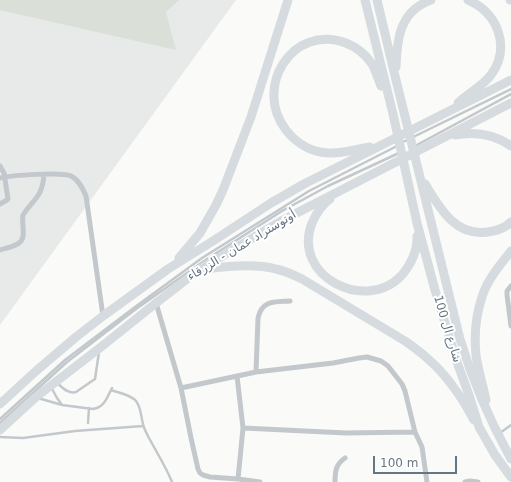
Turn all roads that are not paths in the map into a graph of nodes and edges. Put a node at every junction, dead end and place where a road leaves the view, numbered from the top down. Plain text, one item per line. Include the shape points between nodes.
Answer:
1 (288, 0) edge
2 (365, 0) edge
3 (377, 0) edge
4 (431, 0) edge
5 (468, 0) edge
6 (396, 80) junction
7 (511, 80) edge
8 (511, 89) edge
9 (511, 94) edge
10 (389, 98) junction
11 (511, 103) edge
12 (452, 109) junction
13 (444, 137) junction
14 (509, 145) edge
15 (377, 146) junction
16 (410, 148) dead end
17 (403, 151) dead end
18 (0, 166) edge
19 (44, 175) junction
20 (2, 177) edge
21 (420, 178) junction
22 (347, 186) junction
23 (0, 204) edge
24 (511, 222) edge
25 (417, 223) junction
26 (0, 250) edge
27 (511, 251) edge
28 (168, 269) junction
29 (200, 269) junction
30 (511, 286) edge
31 (290, 300) dead end
32 (156, 303) junction
33 (103, 316) junction
34 (511, 326) edge
35 (101, 347) junction
36 (256, 372) junction
37 (237, 376) junction
38 (53, 383) junction
39 (181, 388) junction
40 (36, 397) junction
41 (0, 404) edge
42 (62, 405) junction
43 (89, 408) junction
44 (0, 419) edge
45 (490, 419) junction
46 (0, 423) edge
47 (88, 423) dead end
48 (511, 425) edge
49 (143, 426) junction
50 (479, 427) junction
51 (243, 428) junction
52 (0, 430) edge
53 (415, 432) junction
54 (498, 434) junction
55 (0, 437) edge
56 (508, 448) edge
57 (345, 458) dead end
58 (511, 460) edge
59 (511, 477) edge
60 (238, 479) junction
61 (172, 482) edge
62 (260, 482) edge
63 (335, 482) edge
64 (427, 482) edge
65 (465, 482) edge
66 (478, 482) edge

1 - 28 highway via 251,117 216,205 200,233
2 - 10 highway, شارع ال 100
3 - 6 highway
4 - 6 highway via 410,14 400,31
5 - 12 highway via 484,9 496,25 500,55 487,80 462,98
6 - 21 highway, شارع ال 100
7 - 12 highway, أوتوستراد عمان - الزرقاء
8 - 44 lane via 318,186 202,258 65,360
9 - 16 lane
10 - 15 highway via 371,64 362,53 338,40 324,38 304,44 287,58 277,76 274,96 277,113 296,141 311,149 328,153
10 - 25 highway, شارع ال 100
11 - 13 highway, أوتوستراد عمان - الزرقاء
12 - 15 highway, أوتوستراد عمان - الزرقاء
13 - 14 highway via 471,132 488,135
13 - 22 highway, أوتوستراد عمان - الزرقاء
15 - 28 highway, أوتوستراد عمان - الزرقاء via 287,193
17 - 46 lane via 282,211 204,261 67,362
18 - 20 street
19 - 20 street
19 - 26 street via 40,194 22,219 22,240 19,244
19 - 33 street via 72,176 83,188
20 - 23 street via 8,199
21 - 24 highway via 445,215 459,227 485,233 501,229
21 - 45 highway, شارع ال 100 via 460,339
22 - 25 highway via 322,206 311,224 308,237 309,251 315,264 329,281 338,286 350,290 370,291 394,282 408,268 414,256
22 - 29 highway, أوتوستراد عمان - الزرقاء
25 - 50 highway, شارع ال 100 via 435,290
27 - 45 highway via 482,296 477,315 476,355
28 - 33 highway, أوتوستراد عمان - الزرقاء
29 - 32 highway, أوتوستراد عمان - الزرقاء
29 - 50 highway via 266,267 285,272 310,284 405,341 429,359 454,388
30 - 34 street via 507,291
31 - 36 street via 267,304 260,311
32 - 35 highway, أوتوستراد عمان - الزرقاء
32 - 39 street
33 - 41 highway, أوتوستراد عمان - الزرقاء
35 - 38 highway, أوتوستراد عمان - الزرقاء
35 - 38 lane via 96,377 92,382 71,393
36 - 37 street
36 - 53 street via 367,357 381,361 402,384
37 - 39 street
37 - 51 street
38 - 40 highway, أوتوستراد عمان - الزرقاء
38 - 42 lane
39 - 60 street via 200,473 210,477
40 - 42 lane
40 - 52 highway, أوتوستراد عمان - الزرقاء
42 - 43 lane
43 - 47 lane
43 - 49 lane via 101,406 111,389 137,402
45 - 54 highway, شارع ال 100
48 - 54 lane
49 - 55 lane via 23,438
49 - 61 lane
50 - 59 highway, شارع ال 100
51 - 53 street via 346,433
51 - 60 street
53 - 64 street via 422,447
54 - 56 highway, شارع ال 100
56 - 58 highway, شارع ال 100
57 - 63 street via 337,466
60 - 62 street
65 - 66 street

